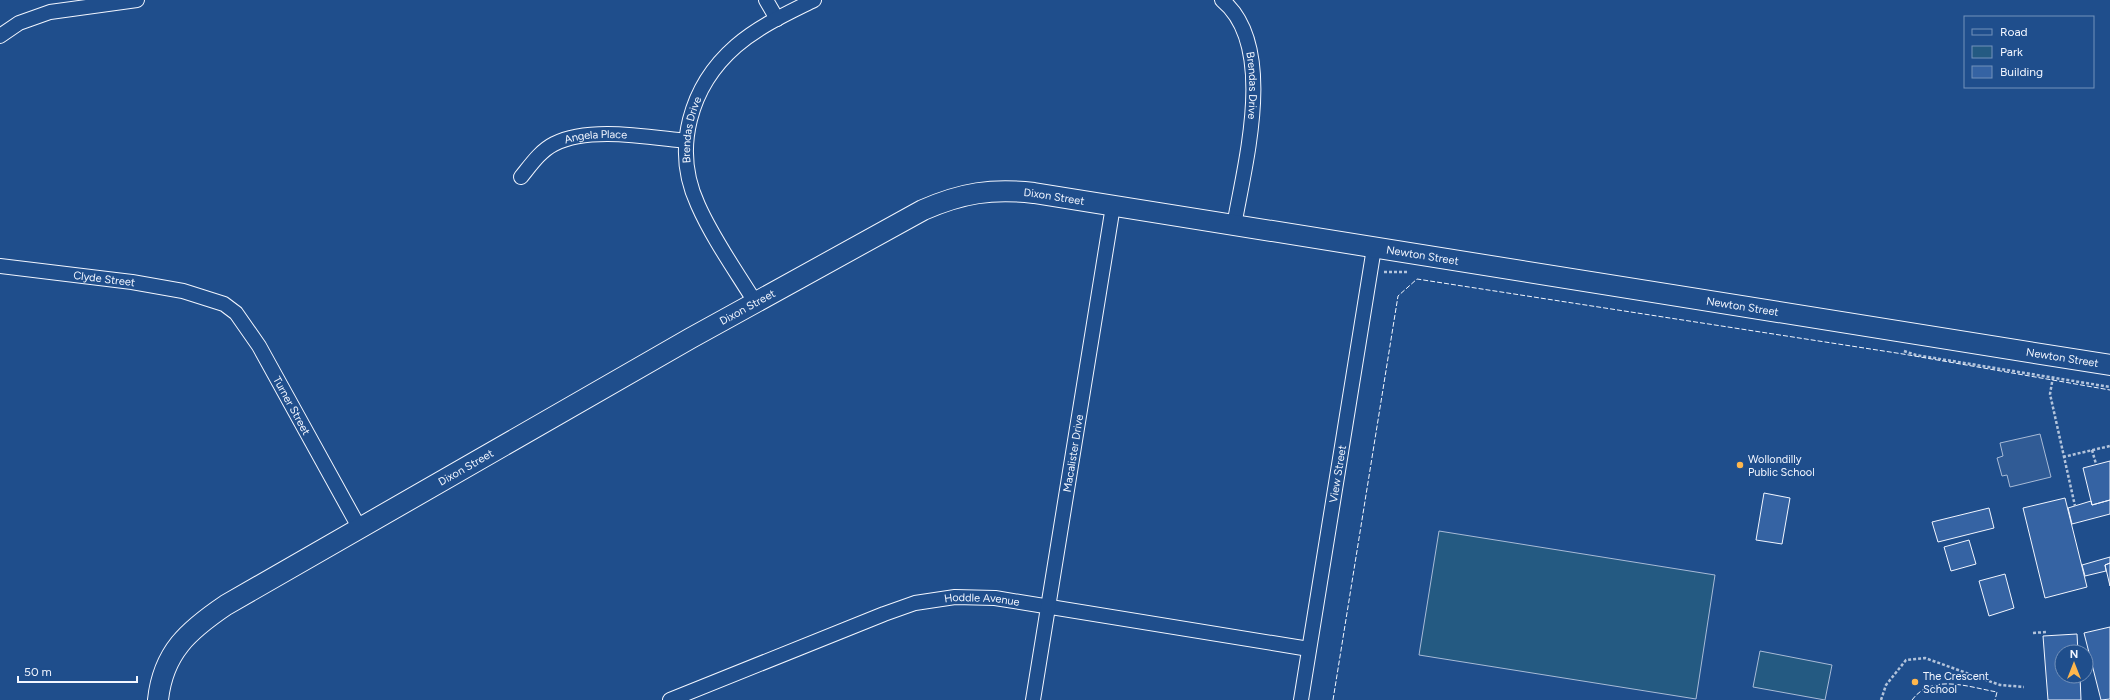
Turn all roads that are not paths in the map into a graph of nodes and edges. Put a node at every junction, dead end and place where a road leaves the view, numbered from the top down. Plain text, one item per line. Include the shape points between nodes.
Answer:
1 (137, 0) edge
2 (766, 0) edge
3 (814, 0) edge
4 (1225, 1) edge
5 (776, 19) junction
6 (0, 36) edge
7 (686, 141) junction
8 (521, 177) dead end
9 (1113, 206) junction
10 (1234, 226) junction
11 (1374, 248) junction
12 (0, 266) edge
13 (208, 297) joint
14 (755, 302) junction
15 (2110, 365) edge
16 (360, 529) junction
17 (1048, 606) junction
18 (1309, 649) junction
19 (158, 700) edge
20 (670, 700) edge
21 (1033, 700) edge
22 (1301, 700) edge

1 - 6 street via 50,12 19,23
2 - 5 street
3 - 5 street, Brendas Drive
4 - 10 street, Brendas Drive via 1240,22 1248,43 1252,63 1254,104
5 - 7 street, Brendas Drive via 736,45 716,65 691,114
7 - 8 street, Angela Place via 601,135 576,137 553,144
7 - 14 street, Brendas Drive via 690,183 698,205
9 - 10 street, Dixon Street
9 - 14 street, Dixon Street via 1017,191 1000,190 962,196 923,210
9 - 17 street, Macalister Drive
10 - 11 street, Dixon Street
11 - 15 street, Newton Street
11 - 18 street, View Street
12 - 13 street, Clyde Street via 132,282
13 - 16 street, Turner Street via 236,313 246,326
14 - 16 street, Dixon Street
16 - 19 street, Dixon Street via 199,623 180,642 167,663
17 - 18 street, Hoddle Avenue
17 - 20 street, Hoddle Avenue via 995,598 955,597 915,603
17 - 21 street, Macalister Drive
18 - 22 street, View Street

